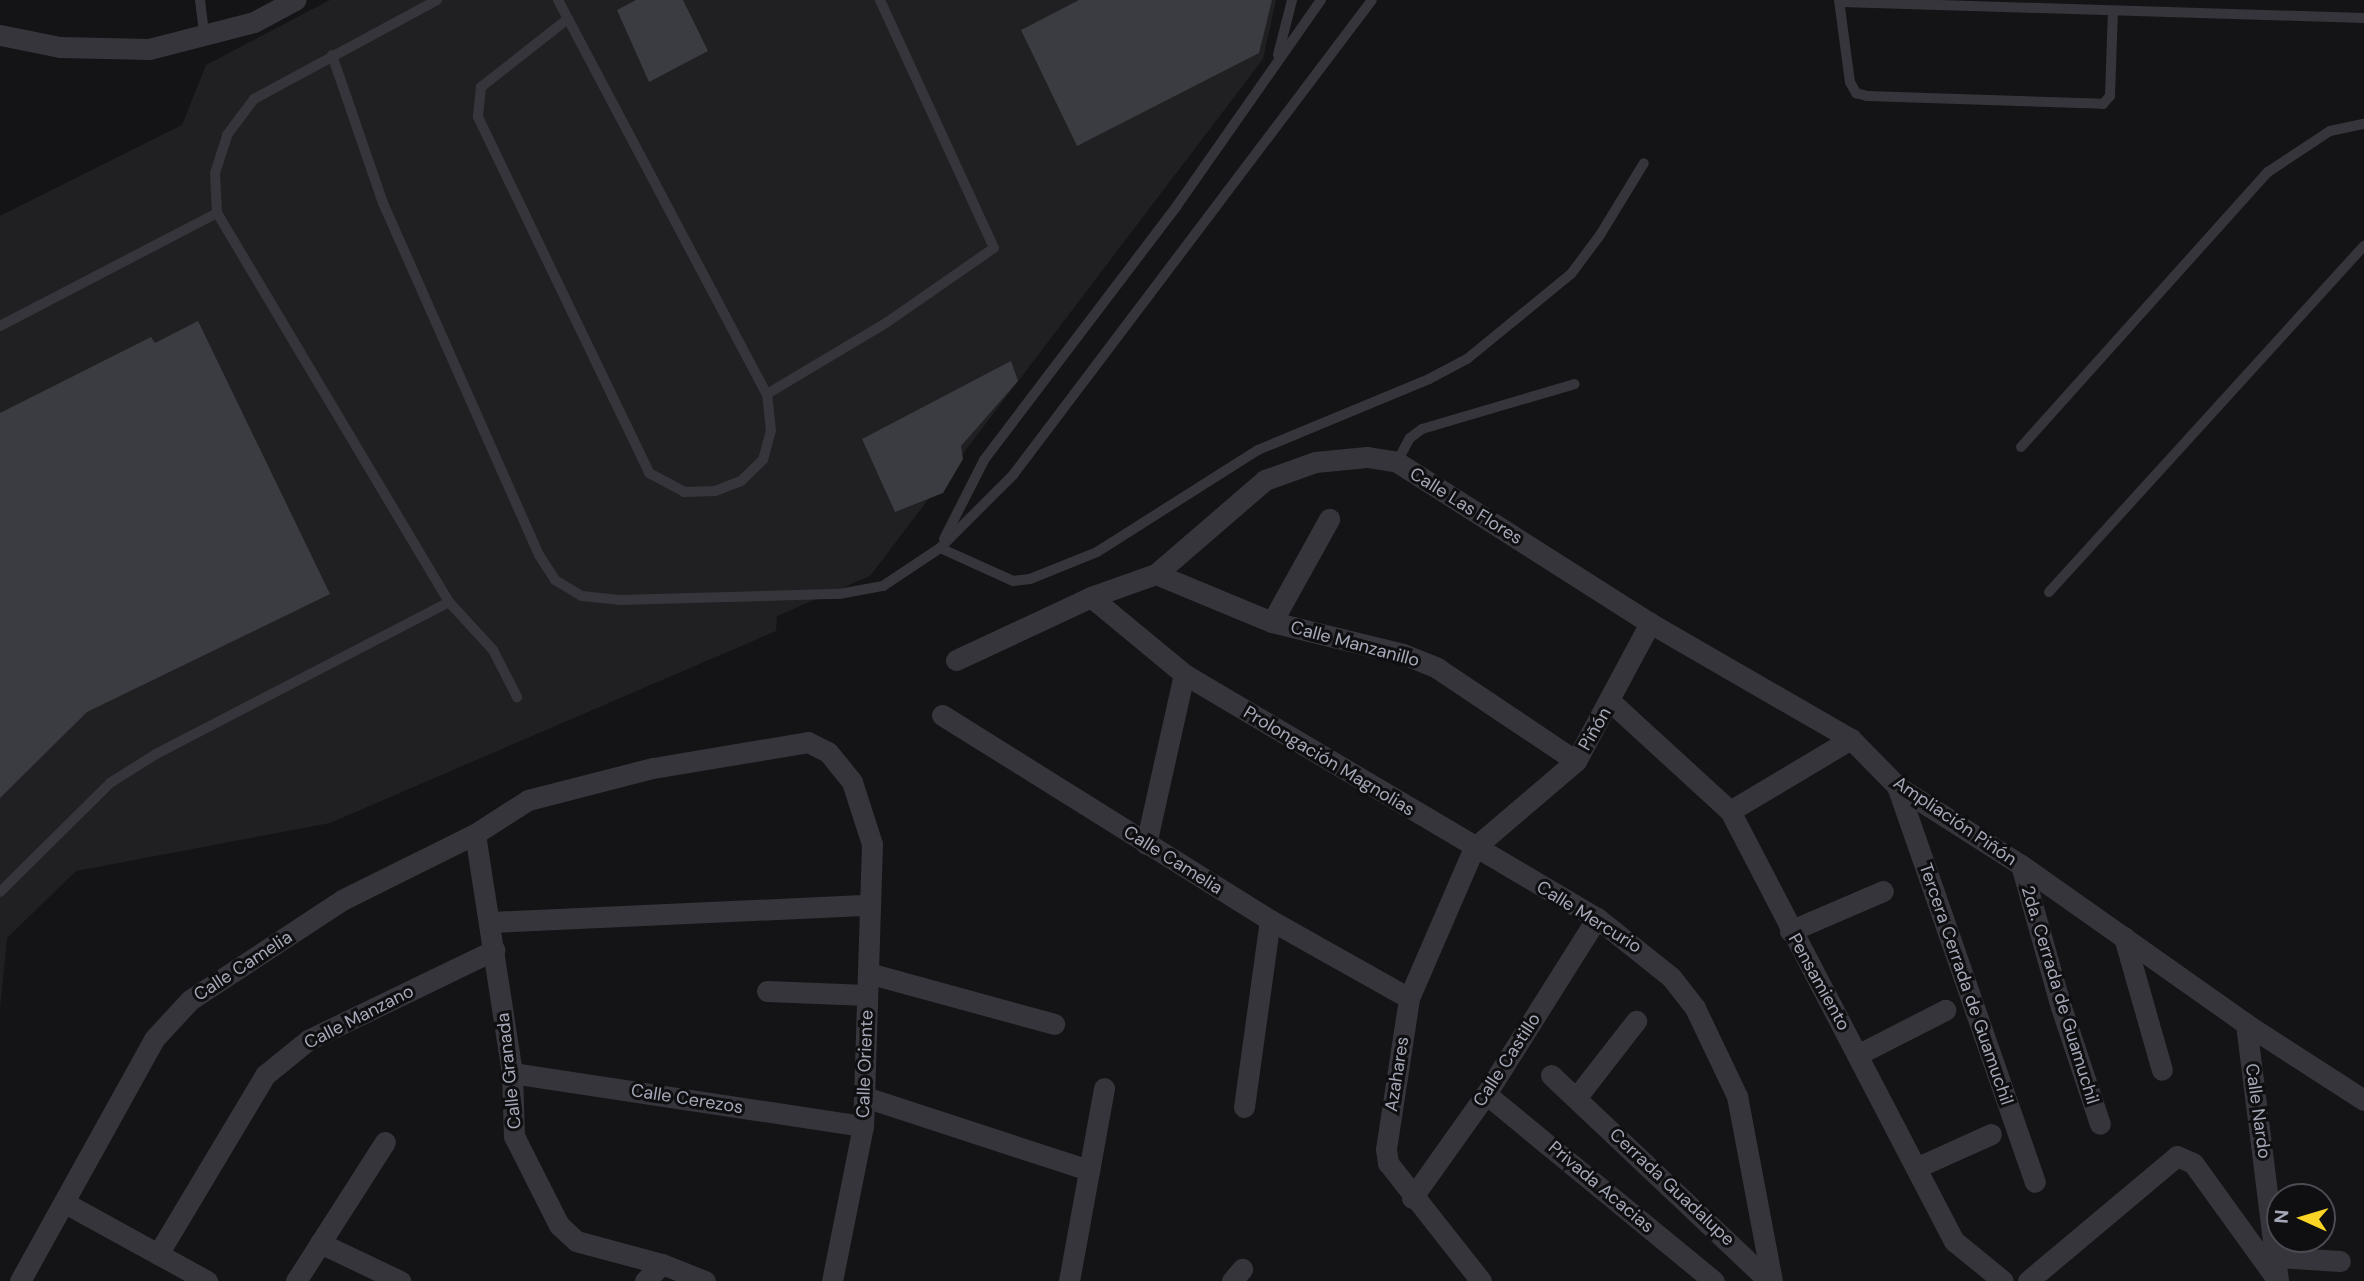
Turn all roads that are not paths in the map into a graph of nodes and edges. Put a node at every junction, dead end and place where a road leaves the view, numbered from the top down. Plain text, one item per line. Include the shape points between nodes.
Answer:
1 (200, 0) edge
2 (295, 0) edge
3 (436, 0) edge
4 (558, 0) edge
5 (880, 0) edge
6 (1292, 0) edge
7 (1321, 0) edge
8 (1372, 0) edge
9 (1840, 1) edge
10 (2113, 12) junction
11 (2364, 18) edge
12 (565, 21) junction
13 (0, 34) edge
14 (205, 35) junction
15 (332, 55) junction
16 (1274, 68) junction
17 (2364, 124) edge
18 (1644, 163) dead end
19 (217, 213) junction
20 (2364, 246) edge
21 (0, 326) edge
22 (1575, 384) dead end
23 (767, 394) junction
24 (2021, 447) dead end
25 (1397, 462) junction
26 (1329, 519) dead end
27 (940, 548) junction
28 (1156, 574) junction
29 (2049, 592) dead end
30 (1091, 597) junction
31 (449, 602) junction
32 (1272, 622) junction
33 (1654, 625) junction
34 (956, 660) dead end
35 (1184, 674) junction
36 (517, 697) dead end
37 (1611, 702) junction
38 (942, 715) dead end
39 (1851, 739) junction
40 (1576, 761) junction
41 (1896, 786) junction
42 (1730, 811) junction
43 (475, 834) junction
44 (872, 844) joint
45 (1146, 844) junction
46 (1474, 848) junction
47 (2021, 865) junction
48 (1883, 891) dead end
49 (0, 892) edge
50 (870, 905) junction
51 (1597, 918) junction
52 (1270, 920) junction
53 (490, 922) junction
54 (1790, 931) junction
55 (2124, 937) junction
56 (494, 950) junction
57 (868, 972) junction
58 (767, 991) dead end
59 (867, 995) junction
60 (1409, 998) junction
61 (1945, 1010) dead end
62 (1636, 1021) dead end
63 (1054, 1024) dead end
64 (2246, 1024) junction
65 (1859, 1054) junction
66 (2162, 1070) dead end
67 (512, 1073) junction
68 (1552, 1075) dead end
69 (1104, 1088) dead end
70 (1486, 1094) junction
71 (864, 1097) junction
72 (1576, 1098) junction
73 (2364, 1100) edge
74 (1244, 1107) dead end
75 (2100, 1124) dead end
76 (863, 1126) junction
77 (1991, 1133) dead end
78 (385, 1142) dead end
79 (1918, 1167) junction
80 (1089, 1170) junction
81 (2035, 1182) dead end
82 (1412, 1198) junction
83 (67, 1204) junction
84 (320, 1244) junction
85 (158, 1254) junction
86 (2278, 1257) junction
87 (2340, 1261) dead end
88 (662, 1264) junction
89 (177, 1274) edge
90 (1767, 1279) edge
91 (20, 1281) edge
92 (207, 1281) edge
93 (296, 1281) edge
94 (400, 1281) edge
95 (645, 1281) edge
96 (705, 1281) edge
97 (832, 1281) edge
98 (1069, 1281) edge
99 (1481, 1281) edge
100 (1714, 1281) edge
101 (2003, 1281) edge
102 (2028, 1281) edge
103 (2278, 1281) edge

1 - 14 lane
2 - 14 street via 254,22
3 - 15 lane
4 - 12 lane
5 - 23 lane via 994,248 886,323
6 - 16 lane
7 - 16 lane
8 - 27 lane via 1013,475
9 - 10 lane
9 - 10 lane via 1850,82 1856,93 2033,102 2107,102
10 - 11 lane
12 - 23 lane
12 - 23 lane via 481,87 478,117 649,473 684,492 715,491 741,481 763,460 771,431
13 - 14 street via 60,47 149,49
15 - 19 lane via 254,99 227,135 215,173
15 - 27 lane via 383,203 539,555 555,580 582,596 619,600 839,594 883,586
16 - 27 lane via 1176,207 984,460
17 - 24 lane via 2330,131 2268,172
18 - 27 lane via 1571,274 1467,359 1258,450 1097,552 1030,579 1013,581
19 - 21 lane
19 - 31 lane
20 - 29 lane
22 - 25 lane via 1422,429 1410,438
25 - 28 street, Calle Las Flores via 1367,457 1315,462 1265,480
25 - 33 street, Calle Las Flores
26 - 32 street
28 - 30 street
28 - 32 street, Calle Manzanillo
30 - 34 street
30 - 35 street, Prolongación Magnolias
31 - 36 lane via 493,650
31 - 49 lane via 156,754 110,783
32 - 40 street, Calle Manzanillo via 1403,654 1437,668
33 - 37 street, Piñón
33 - 39 street, Ampliación Piñón
35 - 45 street
35 - 46 street, Prolongación Magnolias
37 - 40 street, Piñón
37 - 42 street, Pensamiento
38 - 45 street, Calle Camelia
39 - 41 street, Ampliación Piñón
39 - 42 street
40 - 46 street, Piñón
41 - 47 street, Ampliación Piñón
41 - 81 street, Tercera Cerrada de Guamuchil
42 - 54 street, Pensamiento
43 - 44 street, Calle Camelia via 528,800 560,788 808,742 828,752 852,782
43 - 53 street, Calle Granada
43 - 83 street, Calle Camelia via 342,900 190,1000 154,1039
44 - 50 street, Calle Oriente
45 - 52 street, Calle Camelia
46 - 51 street, Calle Mercurio
46 - 60 street, Azahares
47 - 55 street, Ampliación Piñón
47 - 75 street, 2da. Cerrada de Guamuchil
48 - 54 street
50 - 53 street
50 - 57 street, Calle Oriente
51 - 70 street, Calle Castillo
51 - 90 street, Calle Mercurio via 1671,977 1718,1049 1737,1096
52 - 60 street, Calle Camelia
52 - 74 street
53 - 56 street, Calle Granada
54 - 65 street, Pensamiento
55 - 64 street, Ampliación Piñón
55 - 66 street
56 - 67 street, Calle Granada
56 - 85 street, Calle Manzano via 308,1040 265,1075
57 - 59 street, Calle Oriente
57 - 63 street
58 - 59 street
59 - 71 street, Calle Oriente
60 - 82 street, Azahares via 1385,1149 1388,1163
61 - 65 street
62 - 72 street
64 - 73 street, Ampliación Piñón
64 - 86 street, Calle Nardo
65 - 79 street, Pensamiento
67 - 76 street, Calle Cerezos
67 - 88 street, Calle Granada via 514,1136 568,1235
68 - 72 street, Cerrada Guadalupe
69 - 80 street
70 - 82 street, Calle Castillo
70 - 100 street, Privada Acacias
71 - 76 street, Calle Oriente
71 - 80 street
72 - 90 street, Cerrada Guadalupe
76 - 97 street, Calle Oriente
77 - 79 street
78 - 84 street
79 - 101 street, Pensamiento via 1954,1241
80 - 98 street
82 - 99 street, Azahares
83 - 85 street
83 - 91 street, Calle Camelia
84 - 93 street
84 - 94 street
85 - 89 street
86 - 87 street
86 - 103 street, Calle Nardo
88 - 95 street
88 - 96 street, Calle Granada
89 - 92 street
102 - 103 street via 2177,1156 2193,1163

